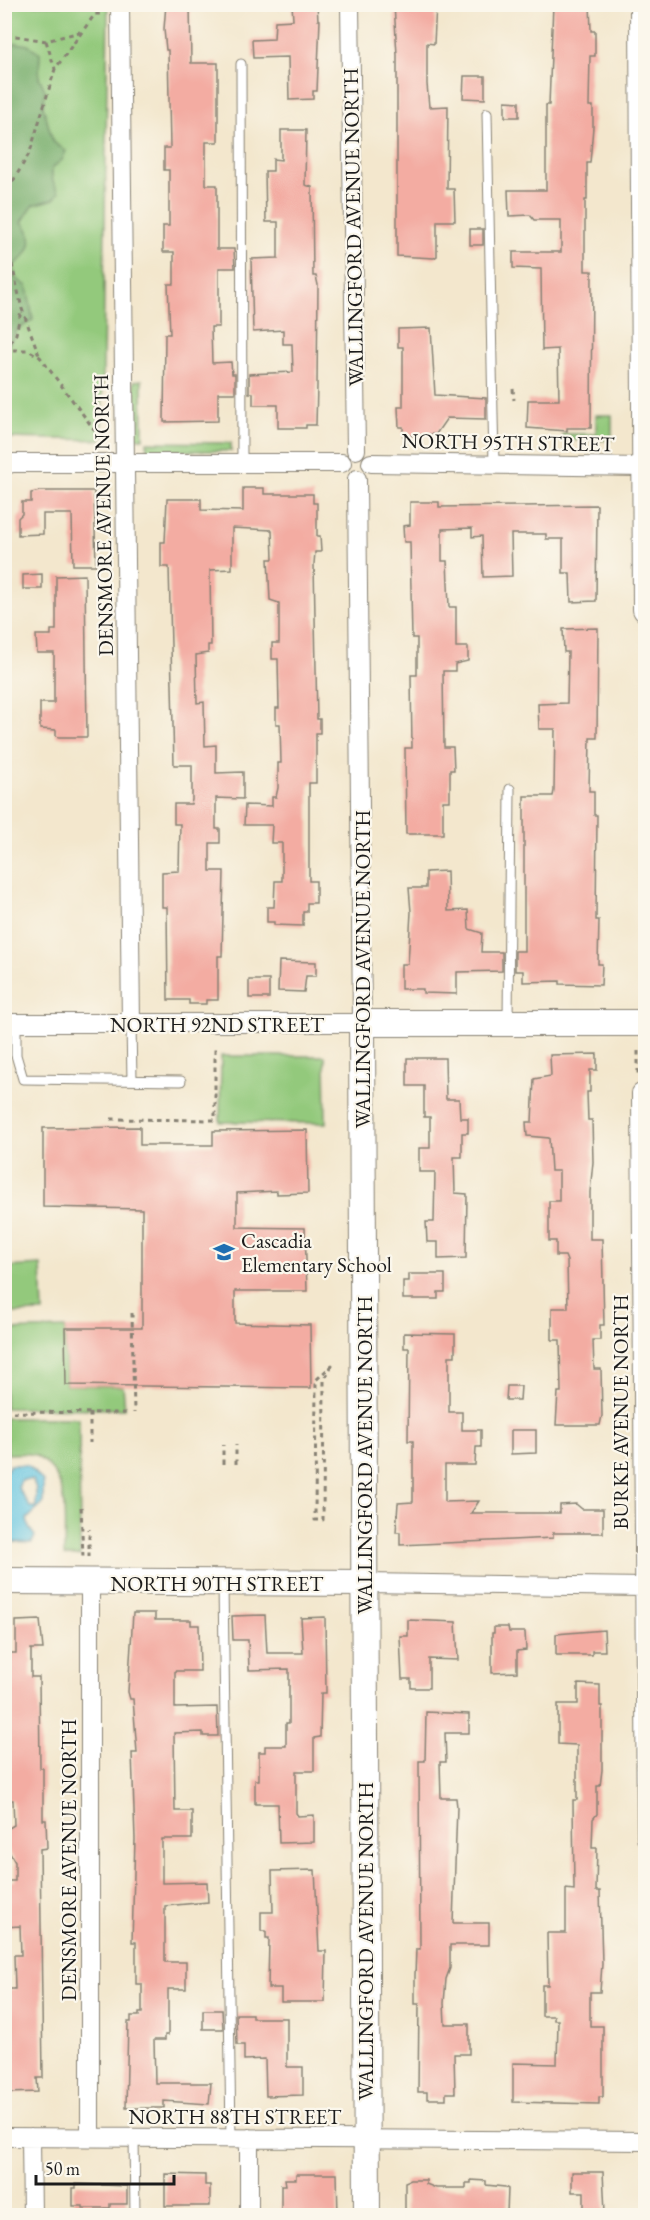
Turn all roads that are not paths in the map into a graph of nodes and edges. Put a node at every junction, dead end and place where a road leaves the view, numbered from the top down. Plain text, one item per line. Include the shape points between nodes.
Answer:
1 (350, 4) edge
2 (643, 4) edge
3 (120, 9) edge
4 (241, 64) dead end
5 (487, 113) dead end
6 (356, 450) junction
7 (125, 462) junction
8 (242, 463) junction
9 (342, 464) junction
10 (371, 464) junction
11 (4, 465) edge
12 (494, 465) junction
13 (645, 466) edge
14 (357, 479) junction
15 (645, 609) edge
16 (510, 789) dead end
17 (10, 1023) edge
18 (362, 1023) junction
19 (508, 1023) junction
20 (645, 1023) edge
21 (131, 1025) junction
22 (132, 1080) junction
23 (181, 1081) dead end
24 (640, 1084) road end
25 (89, 1570) junction
26 (4, 1581) edge
27 (223, 1582) junction
28 (364, 1583) junction
29 (644, 1587) edge
30 (645, 1838) edge
31 (4, 2137) edge
32 (31, 2137) junction
33 (90, 2137) junction
34 (134, 2137) junction
35 (240, 2138) junction
36 (367, 2139) junction
37 (645, 2141) edge
38 (32, 2216) edge
39 (135, 2216) edge
40 (249, 2216) edge
41 (367, 2216) edge

1 - 6 street, WALLINGFORD AVENUE NORTH
2 - 13 street
3 - 7 street, DENSMORE AVENUE NORTH
4 - 8 lane
5 - 12 lane
6 - 9 street via 347,454
6 - 10 street via 365,453
7 - 8 street
7 - 11 street
7 - 21 street, DENSMORE AVENUE NORTH
8 - 9 street
9 - 14 street via 346,474
10 - 12 street, NORTH 95TH STREET
10 - 14 street via 366,475
12 - 13 street, NORTH 95TH STREET
13 - 15 street
14 - 18 street, WALLINGFORD AVENUE NORTH
16 - 19 lane
17 - 21 street, NORTH 92ND STREET
17 - 22 lane via 23,1079
18 - 19 street, NORTH 92ND STREET
18 - 21 street, NORTH 92ND STREET
18 - 28 street, WALLINGFORD AVENUE NORTH
19 - 20 street, NORTH 92ND STREET
21 - 22 lane
22 - 23 lane
24 - 29 street, BURKE AVENUE NORTH
25 - 26 street, NORTH 90TH STREET
25 - 27 street, NORTH 90TH STREET
25 - 33 street, DENSMORE AVENUE NORTH
27 - 28 street, NORTH 90TH STREET
27 - 35 lane
28 - 29 street, NORTH 90TH STREET
28 - 36 street, WALLINGFORD AVENUE NORTH
29 - 30 street, BURKE AVENUE NORTH
31 - 32 street, NORTH 88TH STREET
32 - 33 street, NORTH 88TH STREET
32 - 38 street
33 - 34 street, NORTH 88TH STREET
34 - 35 street, NORTH 88TH STREET
34 - 39 lane
35 - 36 street, NORTH 88TH STREET
35 - 40 street
36 - 37 street, NORTH 88TH STREET
36 - 41 street, WALLINGFORD AVENUE NORTH

